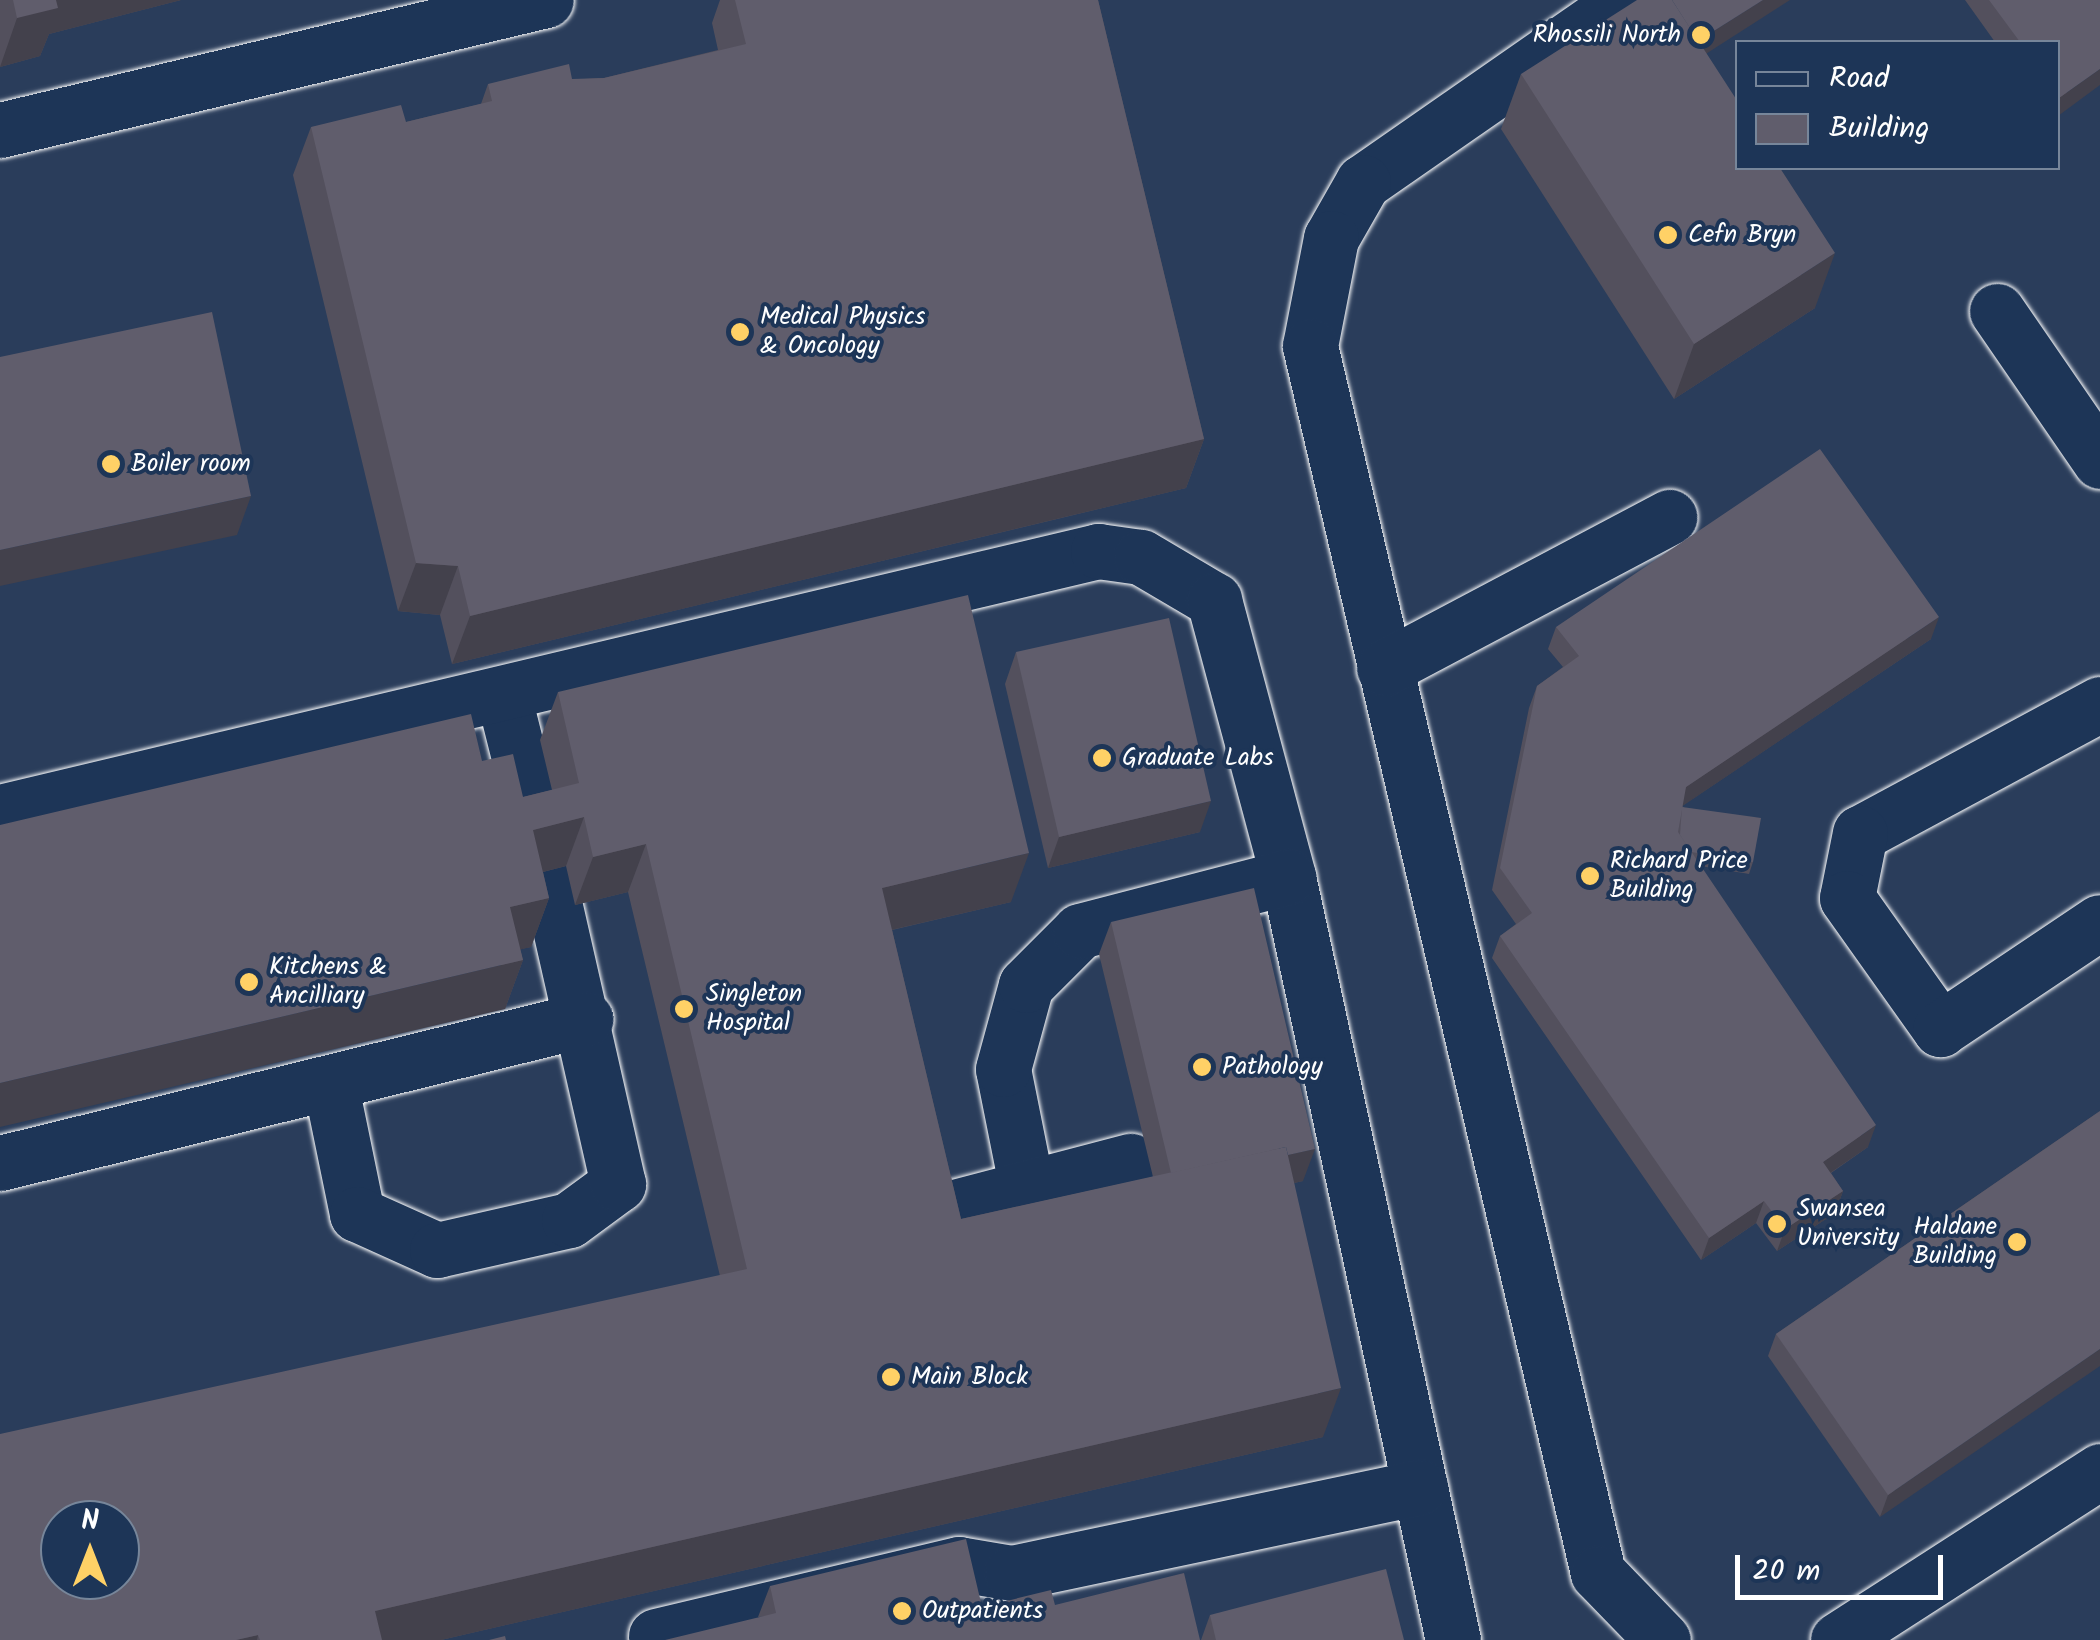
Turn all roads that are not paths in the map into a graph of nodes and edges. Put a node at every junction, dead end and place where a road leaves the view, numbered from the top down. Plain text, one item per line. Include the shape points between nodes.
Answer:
1 (546, 0) edge
2 (1625, 0) edge
3 (381, 20) edge
4 (0, 130) edge
5 (1997, 311) dead end
6 (2100, 461) edge
7 (1669, 516) dead end
8 (1384, 668) junction
9 (503, 694) junction
10 (2100, 704) edge
11 (0, 812) edge
12 (1288, 878) junction
13 (2100, 922) edge
14 (586, 1019) junction
15 (331, 1087) junction
16 (1130, 1161) dead end
17 (0, 1163) edge
18 (1026, 1184) junction
19 (935, 1212) edge
20 (2100, 1471) edge
21 (1420, 1488) junction
22 (656, 1636) dead end
23 (1453, 1640) edge
24 (1663, 1640) edge
25 (1838, 1640) edge

1 - 3 lane
2 - 8 lane via 1363,182 1331,238 1310,346
3 - 4 lane
5 - 6 lane
7 - 8 lane
8 - 24 lane via 1598,1573
9 - 11 lane
9 - 12 lane via 1098,551 1141,557 1214,600
9 - 14 lane
10 - 13 lane via 1860,832 1847,898 1940,1028
12 - 18 lane via 1080,930 1026,985 1003,1069
12 - 21 lane
14 - 15 lane
14 - 15 lane via 618,1184 569,1220 437,1250 357,1214
15 - 17 lane
16 - 18 lane
18 - 19 lane
20 - 25 lane
21 - 22 lane via 1012,1573 959,1564
21 - 23 lane

